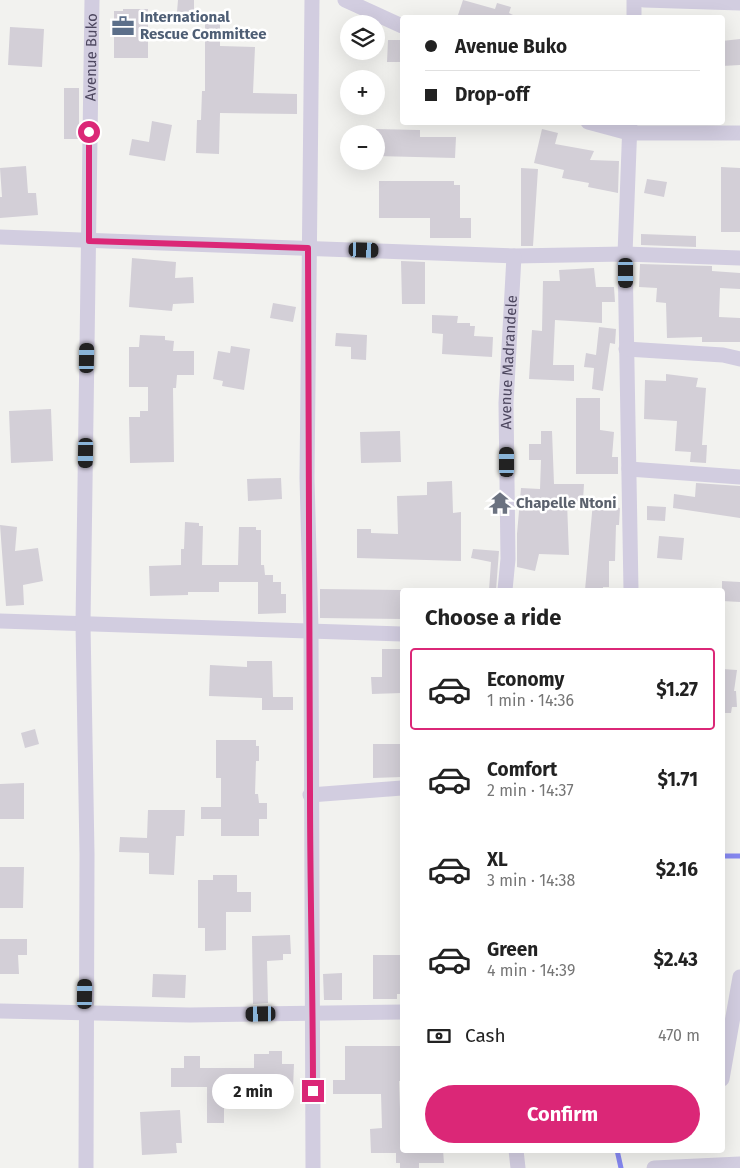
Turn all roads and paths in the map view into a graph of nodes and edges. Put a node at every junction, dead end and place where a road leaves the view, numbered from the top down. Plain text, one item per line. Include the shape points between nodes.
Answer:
1 (92, 0) edge
2 (312, 0) edge
3 (345, 0) edge
4 (634, 0) edge
5 (644, 0) edge
6 (740, 4) edge
7 (634, 15) edge
8 (400, 25) edge
9 (609, 125) edge
10 (630, 128) edge
11 (740, 133) edge
12 (0, 237) edge
13 (89, 241) junction
14 (308, 248) junction
15 (625, 254) junction
16 (514, 256) junction
17 (740, 258) edge
18 (626, 349) junction
19 (740, 359) edge
20 (629, 469) junction
21 (740, 477) edge
22 (505, 588) edge
23 (631, 588) edge
24 (0, 621) edge
25 (83, 624) junction
26 (311, 630) junction
27 (400, 634) edge
28 (400, 788) edge
29 (310, 796) junction
30 (740, 977) edge
31 (0, 1010) edge
32 (400, 1012) edge
33 (85, 1014) junction
34 (314, 1014) junction
35 (725, 1062) edge
36 (516, 1153) edge
37 (708, 1157) edge
38 (740, 1164) edge
39 (86, 1168) edge
40 (313, 1168) edge
41 (518, 1168) edge
42 (654, 1168) edge

1 - 13 street, Avenue Buko
2 - 14 street
3 - 8 street
4 - 7 street
5 - 6 street
9 - 10 street
10 - 11 street
10 - 15 street
12 - 13 street
13 - 14 street
13 - 25 street, Avenue Buko
14 - 16 street
14 - 26 street
15 - 16 street
15 - 17 street
15 - 18 street
16 - 22 street, Avenue Madrandele via 506,403 508,559
18 - 19 street
18 - 20 street
20 - 21 street
20 - 23 street
24 - 25 street
25 - 26 street
25 - 33 street, Avenue Buko via 87,854
26 - 27 street
26 - 29 street
28 - 29 street
29 - 34 street
30 - 35 street
31 - 33 street
32 - 34 street
33 - 34 street
33 - 39 street, Avenue Buko
34 - 40 street
36 - 41 street
37 - 38 street
37 - 42 street

